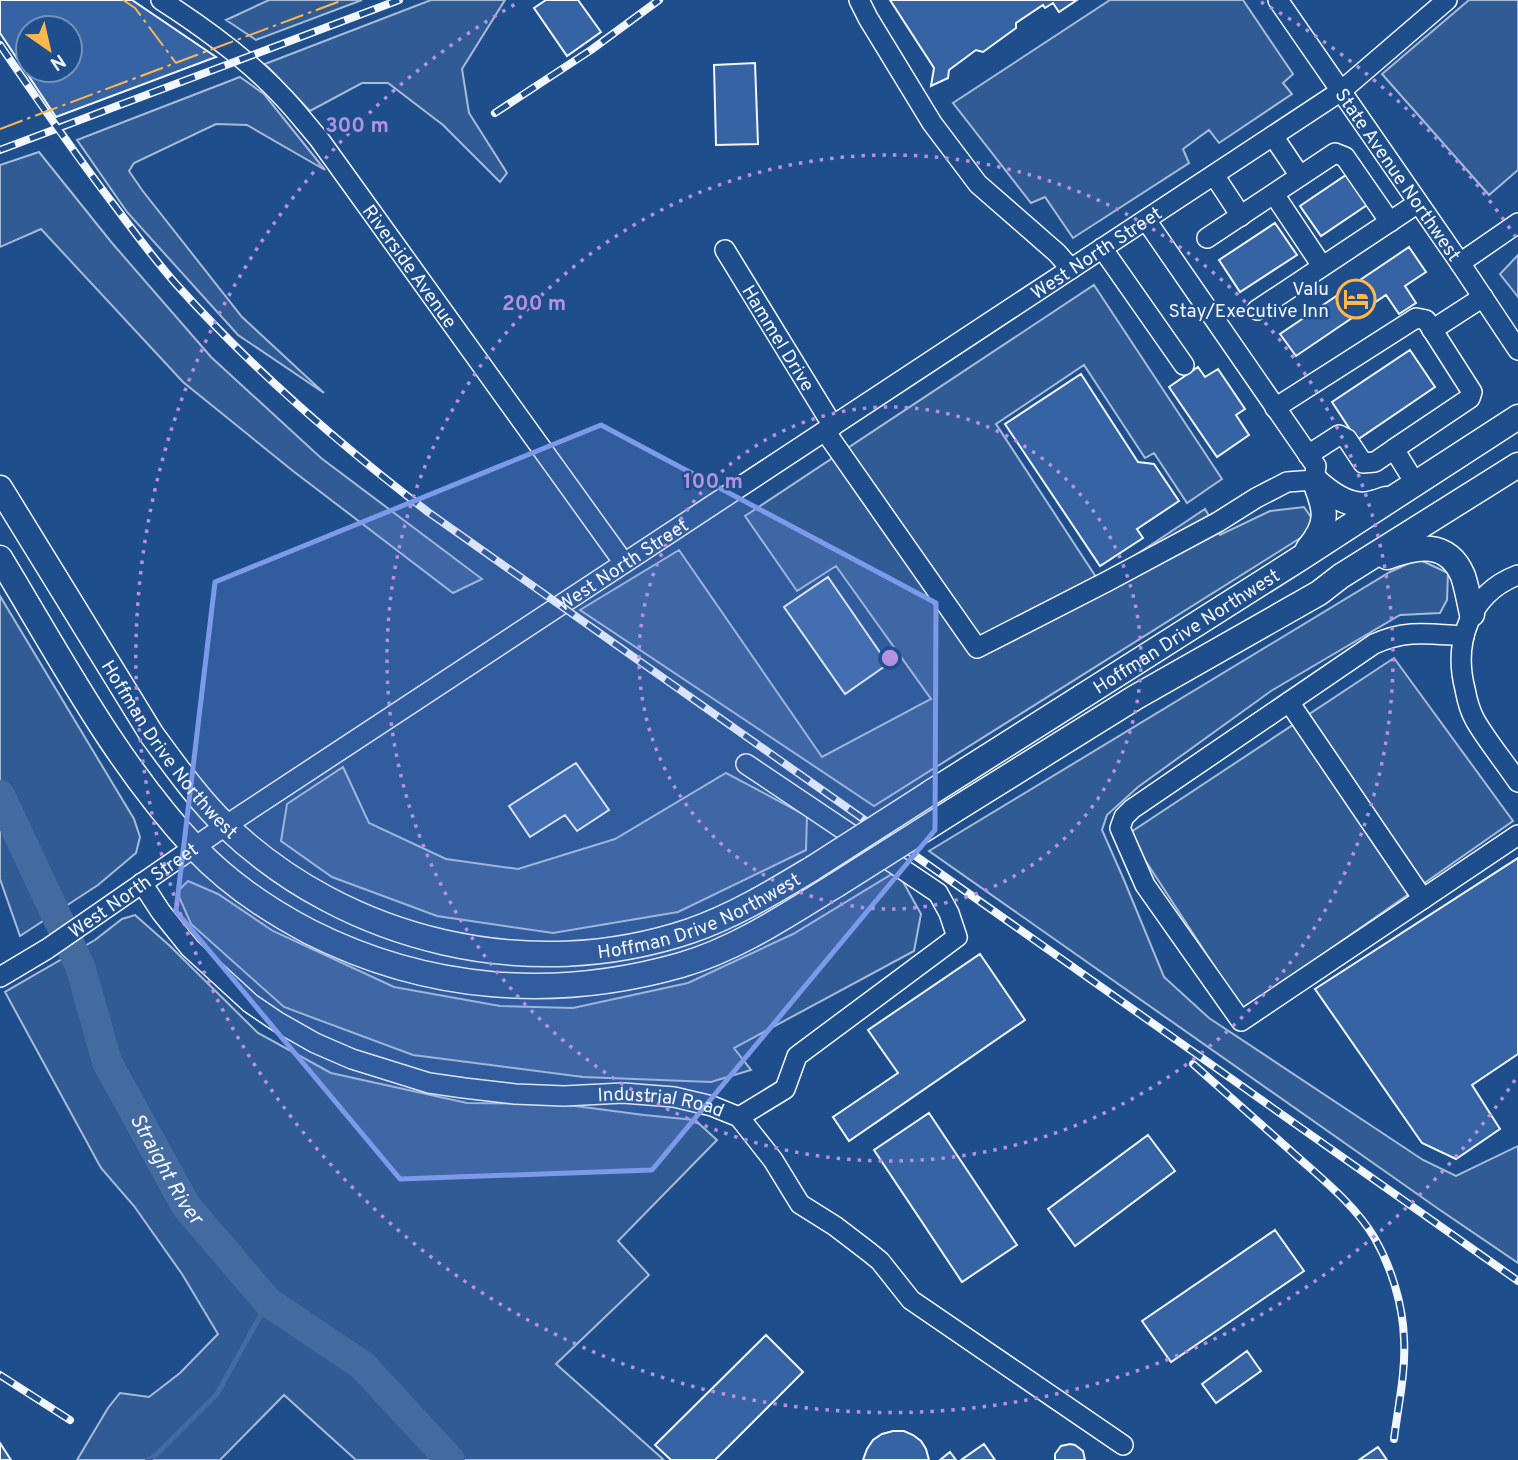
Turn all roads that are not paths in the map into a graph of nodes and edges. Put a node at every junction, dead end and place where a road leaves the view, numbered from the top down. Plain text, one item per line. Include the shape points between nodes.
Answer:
1 (859, 0) edge
2 (1278, 0) edge
3 (1447, 0) edge
4 (174, 3) edge
5 (1341, 91) junction
6 (1273, 136) junction
7 (1214, 175) junction
8 (1300, 176) junction
9 (1274, 194) junction
10 (1418, 203) junction
11 (1241, 216) junction
12 (1146, 220) junction
13 (1390, 222) junction
14 (1518, 223) edge
15 (1207, 238) dead end
16 (1102, 248) junction
17 (725, 250) dead end
18 (1460, 262) junction
19 (1322, 266) junction
20 (1071, 269) junction
21 (1483, 297) junction
22 (1256, 310) dead end
23 (1432, 330) junction
24 (1518, 350) edge
25 (1184, 365) dead end
26 (1275, 408) junction
27 (1518, 417) edge
28 (829, 428) junction
29 (1394, 449) junction
30 (1308, 455) junction
31 (1518, 465) edge
32 (1314, 480) junction
33 (1415, 482) junction
34 (0, 488) edge
35 (1394, 496) junction
36 (0, 558) edge
37 (1299, 559) junction
38 (624, 563) junction
39 (1518, 575) edge
40 (1319, 593) junction
41 (1468, 625) junction
42 (1289, 702) junction
43 (746, 764) dead end
44 (1518, 782) edge
45 (225, 826) junction
46 (1518, 835) edge
47 (195, 847) junction
48 (142, 883) junction
49 (1423, 899) junction
50 (8, 972) edge
51 (739, 1117) junction
52 (1123, 1445) dead end

1 - 20 street via 932,123 978,184
2 - 5 street, State Avenue Northwest
3 - 5 street, West North Street
4 - 38 street, Riverside Avenue via 262,76 319,139
5 - 6 street, West North Street
5 - 10 street, State Avenue Northwest
6 - 7 street, West North Street
6 - 8 street
7 - 11 street
7 - 12 street, West North Street
8 - 9 street
8 - 13 street via 1335,153 1345,157
9 - 11 street
9 - 19 street
10 - 13 street
10 - 18 street, State Avenue Northwest
11 - 15 street
12 - 16 street, West North Street
12 - 26 street
13 - 19 street
14 - 18 street
16 - 20 street, West North Street
16 - 25 street
17 - 28 street, Hammel Drive
18 - 21 street, State Avenue Northwest
19 - 22 street
20 - 28 street, West North Street
21 - 23 street
21 - 24 street, State Avenue Northwest
23 - 26 street via 1426,320 1416,318
23 - 29 street via 1472,392 1470,398
26 - 30 street
27 - 33 main road, Hoffman Drive Northwest
28 - 32 street, Hammel Drive via 977,648 1287,482
28 - 38 street, West North Street
29 - 30 street via 1375,462 1363,463 1339,435
29 - 33 street
30 - 32 street via 1316,467
31 - 40 main road, Hoffman Drive Northwest
32 - 35 main road via 1329,493 1354,503 1367,505
32 - 37 main road via 1325,512 1323,526
33 - 35 main road, Hoffman Drive Northwest
34 - 45 main road, Hoffman Drive Northwest via 152,735
35 - 37 main road, Hoffman Drive Northwest
36 - 47 main road, Hoffman Drive Northwest via 107,736
37 - 45 main road, Hoffman Drive Northwest, bridge via 747,907 651,942 565,954 444,943 327,900 288,877
38 - 45 street, West North Street
39 - 41 street via 1485,595
40 - 41 main road via 1389,556 1433,547 1455,563 1462,575
40 - 47 main road, Hoffman Drive Northwest, bridge via 1136,697 755,933 683,964 608,981 520,987 471,983 382,962 292,923 263,905
41 - 42 street via 1392,636
41 - 44 street via 1460,656 1468,703
42 - 49 street
42 - 49 street via 1124,817 1119,828 1153,897 1241,1021
43 - 51 street via 938,893 957,937 797,1056 785,1088
45 - 47 street, West North Street
46 - 49 street
47 - 48 street, West North Street
48 - 50 street, West North Street
48 - 51 street, Industrial Road via 190,948 250,1003 315,1043 352,1059 429,1083 515,1094 674,1097
51 - 52 street, Industrial Road via 800,1204 880,1261 911,1300

